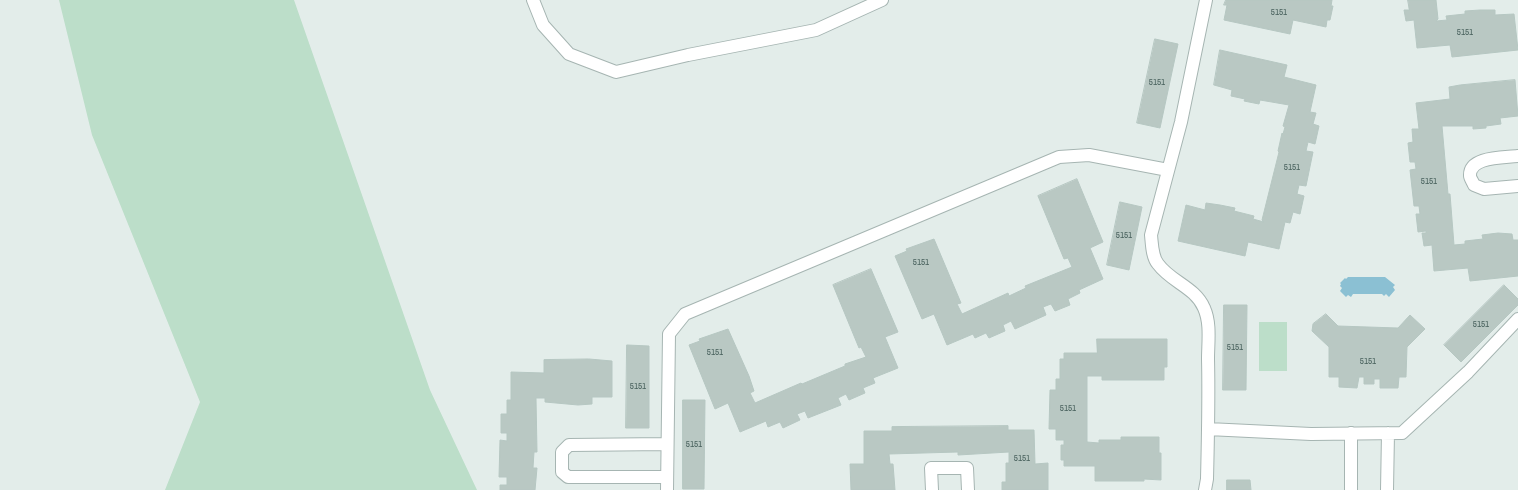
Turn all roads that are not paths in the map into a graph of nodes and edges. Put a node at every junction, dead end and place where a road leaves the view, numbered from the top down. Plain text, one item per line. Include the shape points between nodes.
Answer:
1 (533, 0) edge
2 (882, 0) edge
3 (1206, 0) edge
4 (1518, 156) edge
5 (1168, 170) junction
6 (1518, 186) edge
7 (1518, 319) edge
8 (1208, 429) junction
9 (1351, 433) junction
10 (1388, 433) junction
11 (667, 444) junction
12 (667, 478) junction
13 (667, 490) edge
14 (932, 490) edge
15 (968, 490) edge
16 (1205, 490) edge
17 (1351, 490) edge
18 (1388, 490) edge

1 - 2 street via 543,25 568,54 616,72 816,30
3 - 5 street via 1181,122
4 - 6 street via 1481,160 1473,167 1470,176 1474,185 1484,189
5 - 8 street via 1151,235 1153,253 1157,264 1195,294 1204,308 1208,323
5 - 11 street via 1089,155 1059,157 684,314 669,334
7 - 10 street via 1468,372 1402,433
8 - 9 street via 1311,434
8 - 16 street
9 - 10 street
9 - 17 street
10 - 18 street
11 - 12 street
11 - 12 street via 569,445 562,452 562,472 568,477
12 - 13 street
14 - 15 street via 931,468 967,468

